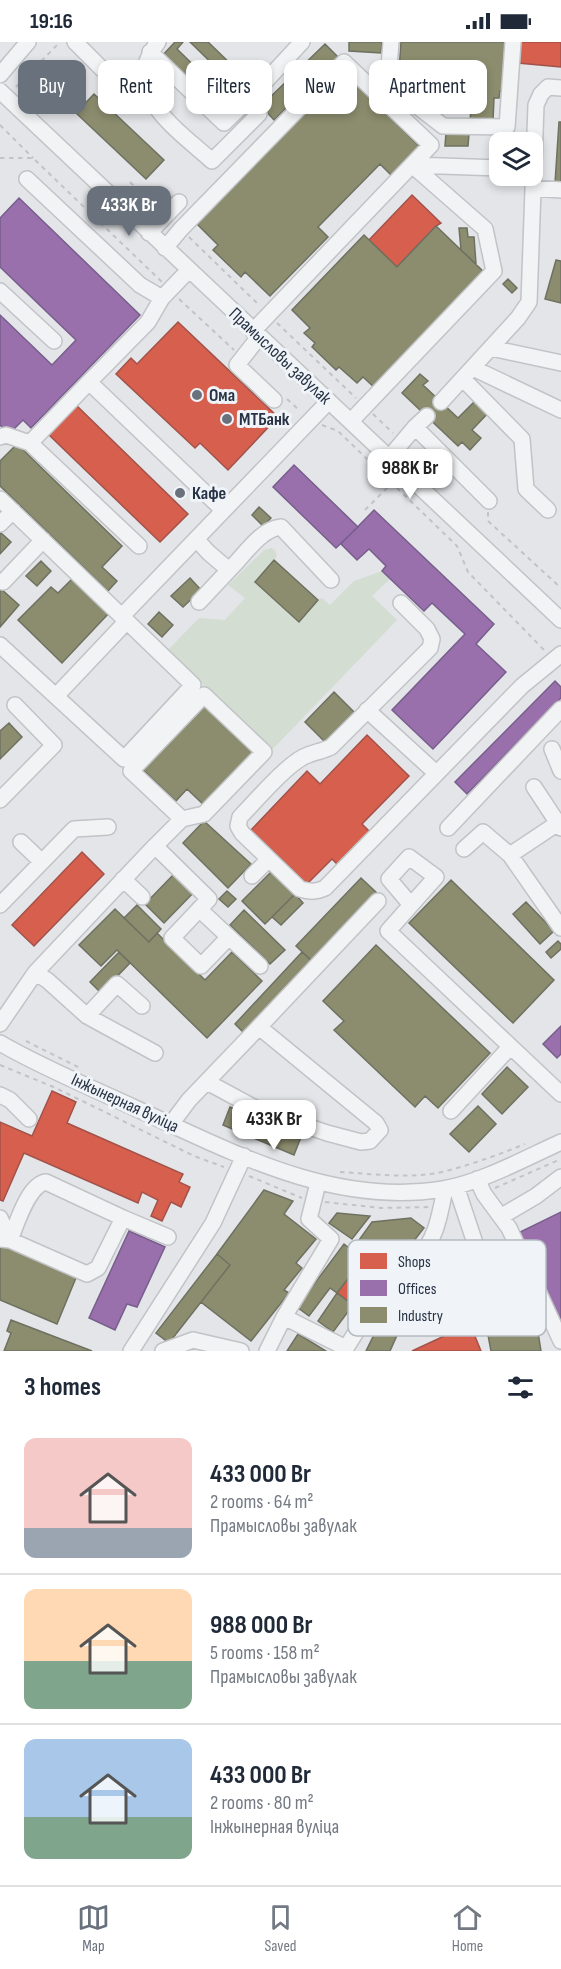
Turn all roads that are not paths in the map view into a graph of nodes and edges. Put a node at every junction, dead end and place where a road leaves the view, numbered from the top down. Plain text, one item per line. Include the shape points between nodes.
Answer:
1 (75, 42) edge
2 (302, 42) edge
3 (390, 42) edge
4 (513, 42) edge
5 (25, 43) edge
6 (154, 47) edge
7 (98, 65) edge
8 (272, 74) edge
9 (0, 75) edge
10 (186, 82) edge
11 (561, 88) edge
12 (3, 94) edge
13 (216, 114) edge
14 (233, 114) edge
15 (259, 114) edge
16 (412, 165) junction
17 (489, 168) edge
18 (27, 179) dead end
19 (533, 188) junction
20 (561, 190) edge
21 (179, 202) dead end
22 (149, 232) junction
23 (165, 248) junction
24 (189, 270) junction
25 (0, 291) edge
26 (166, 294) junction
27 (256, 334) junction
28 (54, 341) dead end
29 (491, 348) junction
30 (561, 363) edge
31 (468, 374) junction
32 (89, 382) junction
33 (280, 398) road end
34 (329, 401) junction
35 (441, 402) dead end
36 (561, 410) edge
37 (427, 416) dead end
38 (351, 421) junction
39 (416, 427) junction
40 (1, 435) edge
41 (30, 443) junction
42 (389, 458) junction
43 (0, 499) edge
44 (489, 501) road end
45 (224, 510) junction
46 (548, 510) dead end
47 (13, 511) junction
48 (0, 524) edge
49 (196, 538) junction
50 (43, 540) junction
51 (139, 546) dead end
52 (230, 570) junction
53 (331, 580) dead end
54 (3, 582) dead end
55 (199, 602) dead end
56 (401, 603) dead end
57 (124, 618) junction
58 (561, 620) edge
59 (0, 645) edge
60 (557, 657) edge
61 (56, 696) junction
62 (15, 705) dead end
63 (561, 709) edge
64 (367, 710) junction
65 (552, 749) dead end
66 (561, 771) edge
67 (435, 773) junction
68 (534, 787) dead end
69 (0, 800) edge
70 (182, 819) junction
71 (560, 826) edge
72 (108, 827) dead end
73 (448, 828) dead end
74 (21, 842) dead end
75 (155, 846) junction
76 (464, 849) dead end
77 (510, 855) junction
78 (269, 859) junction
79 (42, 862) junction
80 (252, 876) dead end
81 (123, 879) junction
82 (142, 897) dead end
83 (378, 901) dead end
84 (0, 905) edge
85 (411, 905) dead end
86 (199, 909) junction
87 (561, 928) edge
88 (229, 937) junction
89 (260, 966) dead end
90 (35, 973) junction
91 (142, 1006) dead end
92 (87, 1016) junction
93 (0, 1024) edge
94 (259, 1027) junction
95 (0, 1043) edge
96 (510, 1047) junction
97 (155, 1053) dead end
98 (207, 1082) junction
99 (561, 1094) edge
100 (0, 1095) edge
101 (451, 1111) dead end
102 (29, 1119) dead end
103 (171, 1124) junction
104 (561, 1143) edge
105 (244, 1156) junction
106 (561, 1178) edge
107 (477, 1179) junction
108 (318, 1183) junction
109 (451, 1187) junction
110 (502, 1216) junction
111 (0, 1218) edge
112 (123, 1218) junction
113 (168, 1237) dead end
114 (5, 1239) edge
115 (430, 1240) edge
116 (473, 1240) edge
117 (514, 1240) edge
118 (546, 1309) edge
119 (284, 1317) junction
120 (354, 1336) edge
121 (561, 1341) edge
122 (134, 1347) edge
123 (161, 1351) edge
124 (241, 1351) edge
125 (267, 1351) edge

1 - 7 street
2 - 8 street
3 - 4 street via 388,79 443,126 507,127
5 - 9 street
6 - 10 street
6 - 15 street via 143,80 154,109 212,161
11 - 19 street via 548,87 536,105
12 - 22 street, Прамысловы завулак
13 - 14 street via 224,123
16 - 17 street
16 - 23 street via 431,145 344,62
16 - 27 street via 269,315
16 - 38 street via 485,229 494,271
18 - 26 street via 140,285
19 - 20 street
19 - 29 street via 529,302
21 - 22 street
22 - 23 street, Прамысловы завулак
23 - 24 street, Прамысловы завулак
24 - 26 street
24 - 27 street, Прамысловы завулак
25 - 28 street
26 - 32 street via 148,322
27 - 33 street via 237,365
27 - 34 street, Прамысловы завулак
29 - 30 street
29 - 31 street
31 - 35 street
31 - 36 street
31 - 46 street via 522,438 526,489
32 - 41 street
32 - 45 street
34 - 38 street, Прамысловы завулак
34 - 45 street
37 - 39 street
38 - 42 street, Прамысловы завулак
39 - 42 street
39 - 44 street
40 - 41 street
41 - 51 street
42 - 58 street, Прамысловы завулак
43 - 47 street
45 - 49 street
47 - 48 street
47 - 50 street
49 - 52 street
49 - 57 street
50 - 54 street
50 - 57 street
52 - 53 street via 264,534 281,527
52 - 55 street
56 - 64 street via 428,629 430,648
57 - 61 street
57 - 61 street via 193,685 124,759
59 - 61 street
60 - 67 street via 522,686
62 - 69 street via 54,745
63 - 73 street
64 - 67 street
64 - 78 street via 331,747 294,763 240,817 238,826 242,833
65 - 66 street
67 - 78 street via 326,888 314,892 300,889
68 - 71 street
70 - 70 street via 204,814 264,752 204,695 131,771
70 - 75 street
71 - 77 street
72 - 79 street via 74,829
74 - 79 street
75 - 81 street
75 - 86 street via 209,899
76 - 77 street via 483,831
77 - 87 street
78 - 80 street
79 - 84 street
81 - 82 street
81 - 90 street
83 - 94 street
85 - 96 street via 388,931
86 - 88 street
86 - 88 street via 172,938 201,966
88 - 89 street
90 - 92 street
90 - 93 street
91 - 92 street via 117,984
92 - 97 street
94 - 98 street
94 - 98 street via 376,1123 380,1130 370,1141 327,1133 257,1109
95 - 103 street, Інжынерная вуліца
96 - 99 street
96 - 101 street
98 - 103 street
100 - 102 street
103 - 105 street, Інжынерная вуліца
104 - 107 street, Інжынерная вуліца
105 - 108 street, Інжынерная вуліца
105 - 122 street via 213,1223
106 - 110 street
107 - 109 street, Інжынерная вуліца
107 - 110 street
108 - 109 street, Інжынерная вуліца via 365,1191
108 - 119 street via 309,1219 331,1239
109 - 115 street
109 - 116 street
110 - 117 street
111 - 114 street
112 - 113 street
112 - 114 street via 46,1182 40,1183
112 - 114 street via 98,1268 87,1274
118 - 121 street
119 - 120 street via 346,1348
119 - 125 street
122 - 123 street
123 - 124 street via 193,1340

